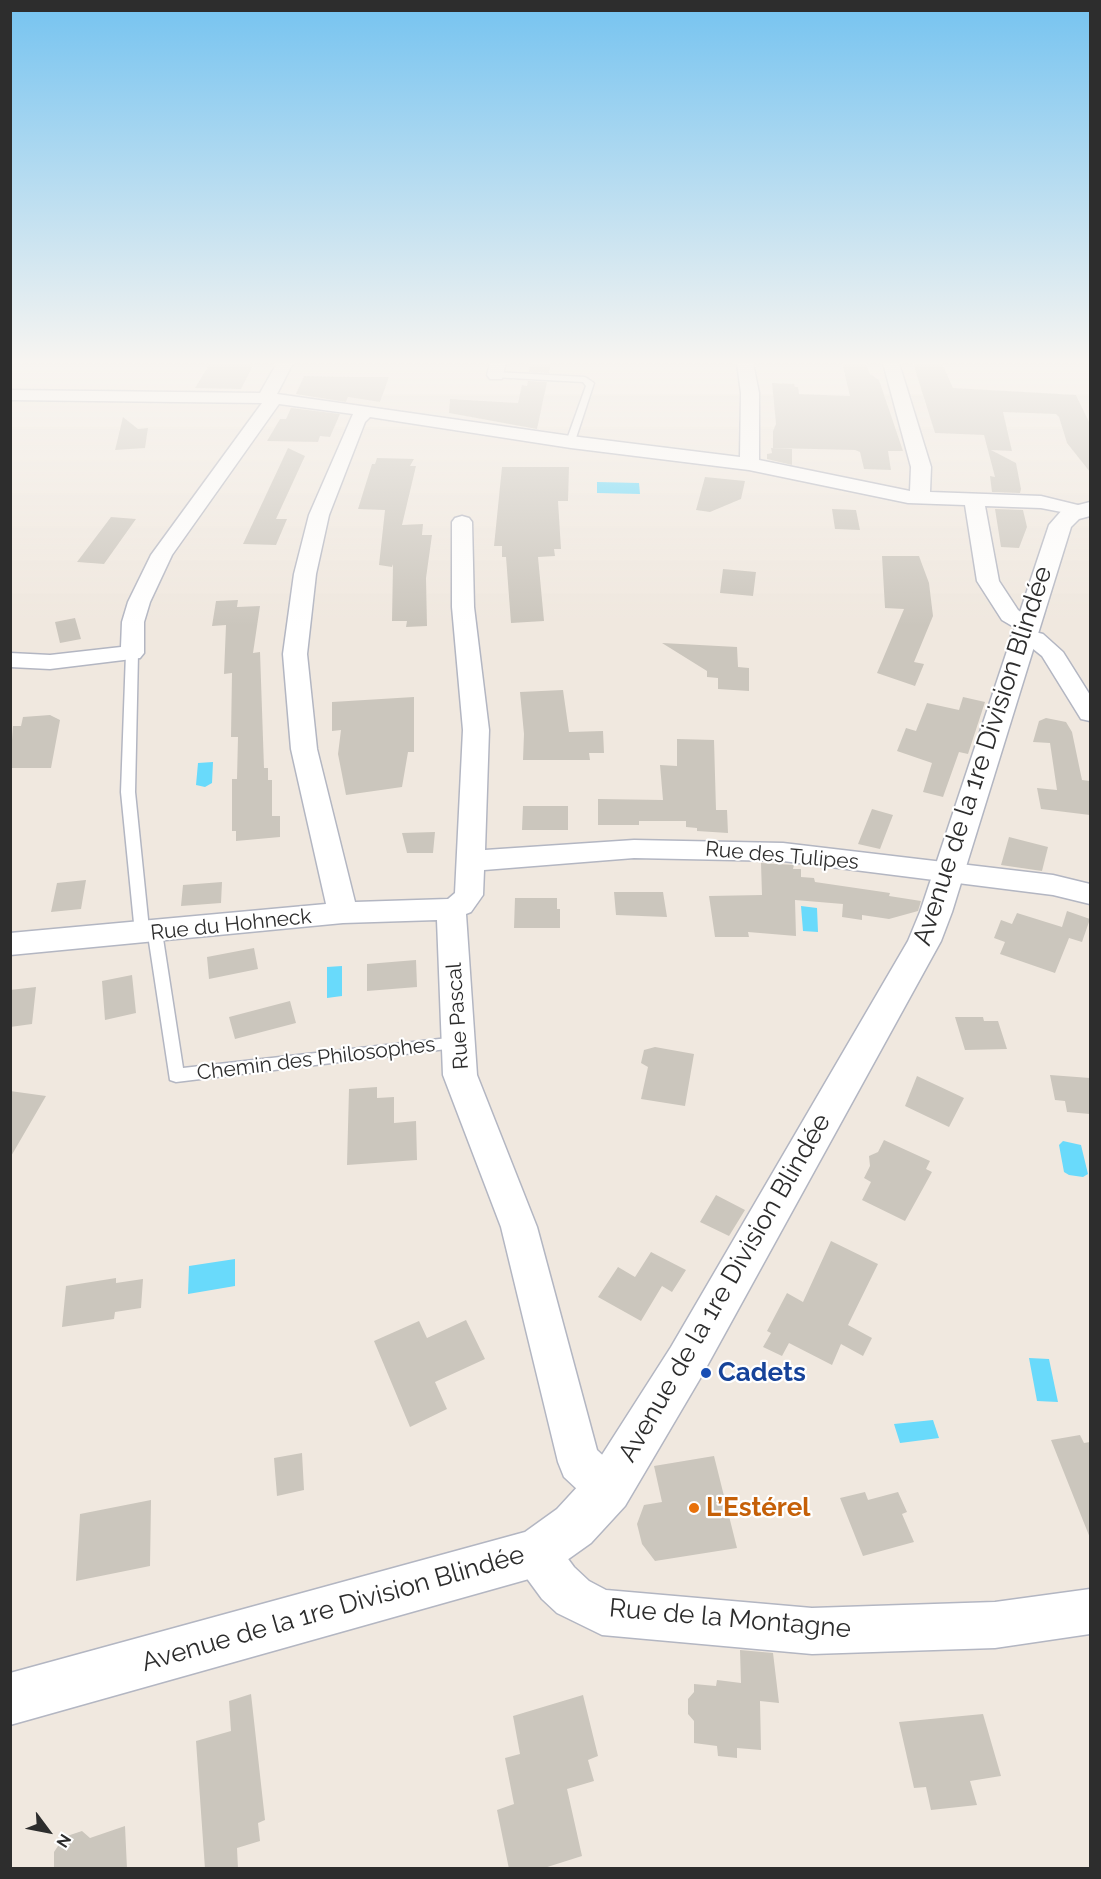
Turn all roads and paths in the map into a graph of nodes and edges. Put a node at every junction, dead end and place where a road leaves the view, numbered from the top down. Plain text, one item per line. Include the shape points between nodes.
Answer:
1 (234, 451) edge
2 (345, 451) edge
3 (642, 451) edge
4 (749, 451) edge
5 (916, 451) edge
6 (749, 464) junction
7 (920, 498) junction
8 (974, 499) junction
9 (1086, 509) edge
10 (462, 522) dead end
11 (1025, 631) junction
12 (132, 653) junction
13 (10, 660) edge
14 (1090, 714) edge
15 (471, 861) junction
16 (948, 873) junction
17 (1090, 894) edge
18 (452, 909) junction
19 (343, 914) junction
20 (148, 933) junction
21 (10, 944) edge
22 (457, 1043) junction
23 (608, 1489) junction
24 (536, 1553) junction
25 (1090, 1612) edge
26 (10, 1699) edge

1 - 12 street, Chemin des Philosophes via 162,555 139,602 133,622
2 - 19 street via 319,515 305,574 295,654 304,749
3 - 6 street
4 - 6 street
5 - 7 street via 921,467
6 - 7 street
7 - 8 street
8 - 9 street
8 - 11 street via 988,581
9 - 11 main road, Avenue de la 1re Division Blindée via 1065,518 1060,525
10 - 15 street via 463,607 476,730
11 - 14 street via 1051,652
11 - 16 main road, Avenue de la 1re Division Blindée
12 - 13 street via 50,662
12 - 20 lane, Chemin des Philosophes via 128,792
15 - 16 street, Rue des Tulipes via 677,848 783,852
15 - 18 street via 469,895
16 - 17 street, Rue des Tulipes via 1053,885
16 - 23 main road, Avenue de la 1re Division Blindée via 932,922 908,971 686,1362
18 - 19 street, Rue du Hohneck
18 - 22 street, Rue Pascal
19 - 20 street, Rue du Hohneck
20 - 21 street, Rue du Hohneck
20 - 22 lane, Chemin des Philosophes via 176,1075
22 - 23 street, Rue Pascal via 460,1075 519,1227 579,1462
23 - 24 main road, Avenue de la 1re Division Blindée via 573,1526
24 - 25 street, Rue de la Montagne via 573,1597 602,1611 812,1631 995,1625
24 - 26 main road, Avenue de la 1re Division Blindée

